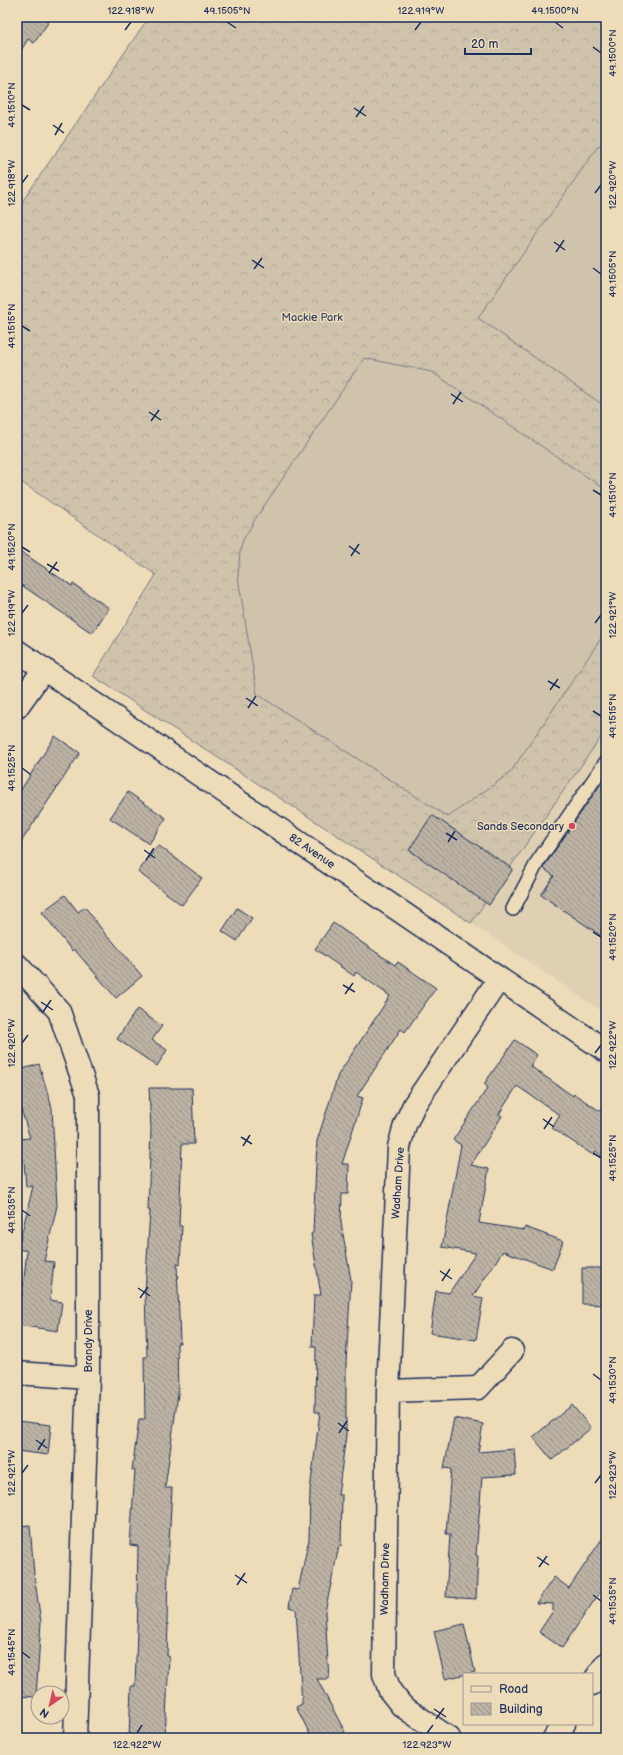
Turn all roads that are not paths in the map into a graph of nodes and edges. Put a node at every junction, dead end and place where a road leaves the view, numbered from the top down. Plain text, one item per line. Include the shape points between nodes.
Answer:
1 (17, 651) edge
2 (44, 669) junction
3 (17, 708) edge
4 (606, 762) edge
5 (512, 909) dead end
6 (17, 965) edge
7 (499, 979) junction
8 (606, 1051) edge
9 (512, 1351) dead end
10 (17, 1373) edge
11 (88, 1378) junction
12 (388, 1391) junction
13 (606, 1664) edge
14 (593, 1683) edge
15 (563, 1725) edge
16 (75, 1738) edge
17 (449, 1738) edge
18 (554, 1738) edge

1 - 2 street, 82 Avenue
2 - 3 street
2 - 7 street, 82 Avenue
4 - 5 lane via 538,861
6 - 11 street, Brandy Drive via 59,1011 88,1095
7 - 8 street, 82 Avenue
7 - 12 street, Wadham Drive via 414,1105 404,1125 399,1147
9 - 12 street via 478,1388
10 - 11 street
11 - 16 street, Brandy Drive
12 - 17 street, Wadham Drive via 384,1674 390,1691 402,1706
13 - 14 street
15 - 18 street

